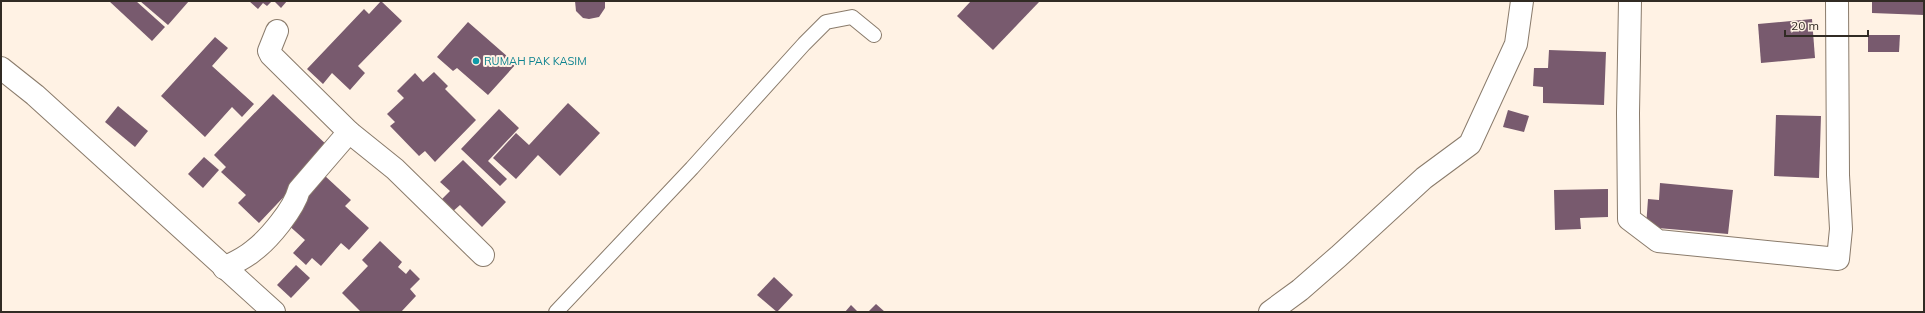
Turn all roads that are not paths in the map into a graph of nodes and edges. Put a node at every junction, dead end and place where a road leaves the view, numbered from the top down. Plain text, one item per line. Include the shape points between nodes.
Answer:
1 (1522, 1) edge
2 (1630, 1) edge
3 (1837, 1) edge
4 (277, 31) dead end
5 (874, 35) dead end
6 (1, 68) edge
7 (349, 132) junction
8 (483, 255) dead end
9 (224, 268) junction
10 (274, 312) edge
11 (556, 312) edge
12 (1270, 312) edge

1 - 12 street via 1516,44 1470,144 1424,178 1300,290
2 - 3 street via 1629,219 1658,241 1838,259 1841,229 1838,175
4 - 7 street via 269,53
5 - 11 lane via 852,17 826,22
6 - 9 street via 35,95
7 - 8 street via 395,169
7 - 9 street via 299,190 296,200 254,251
9 - 10 street

